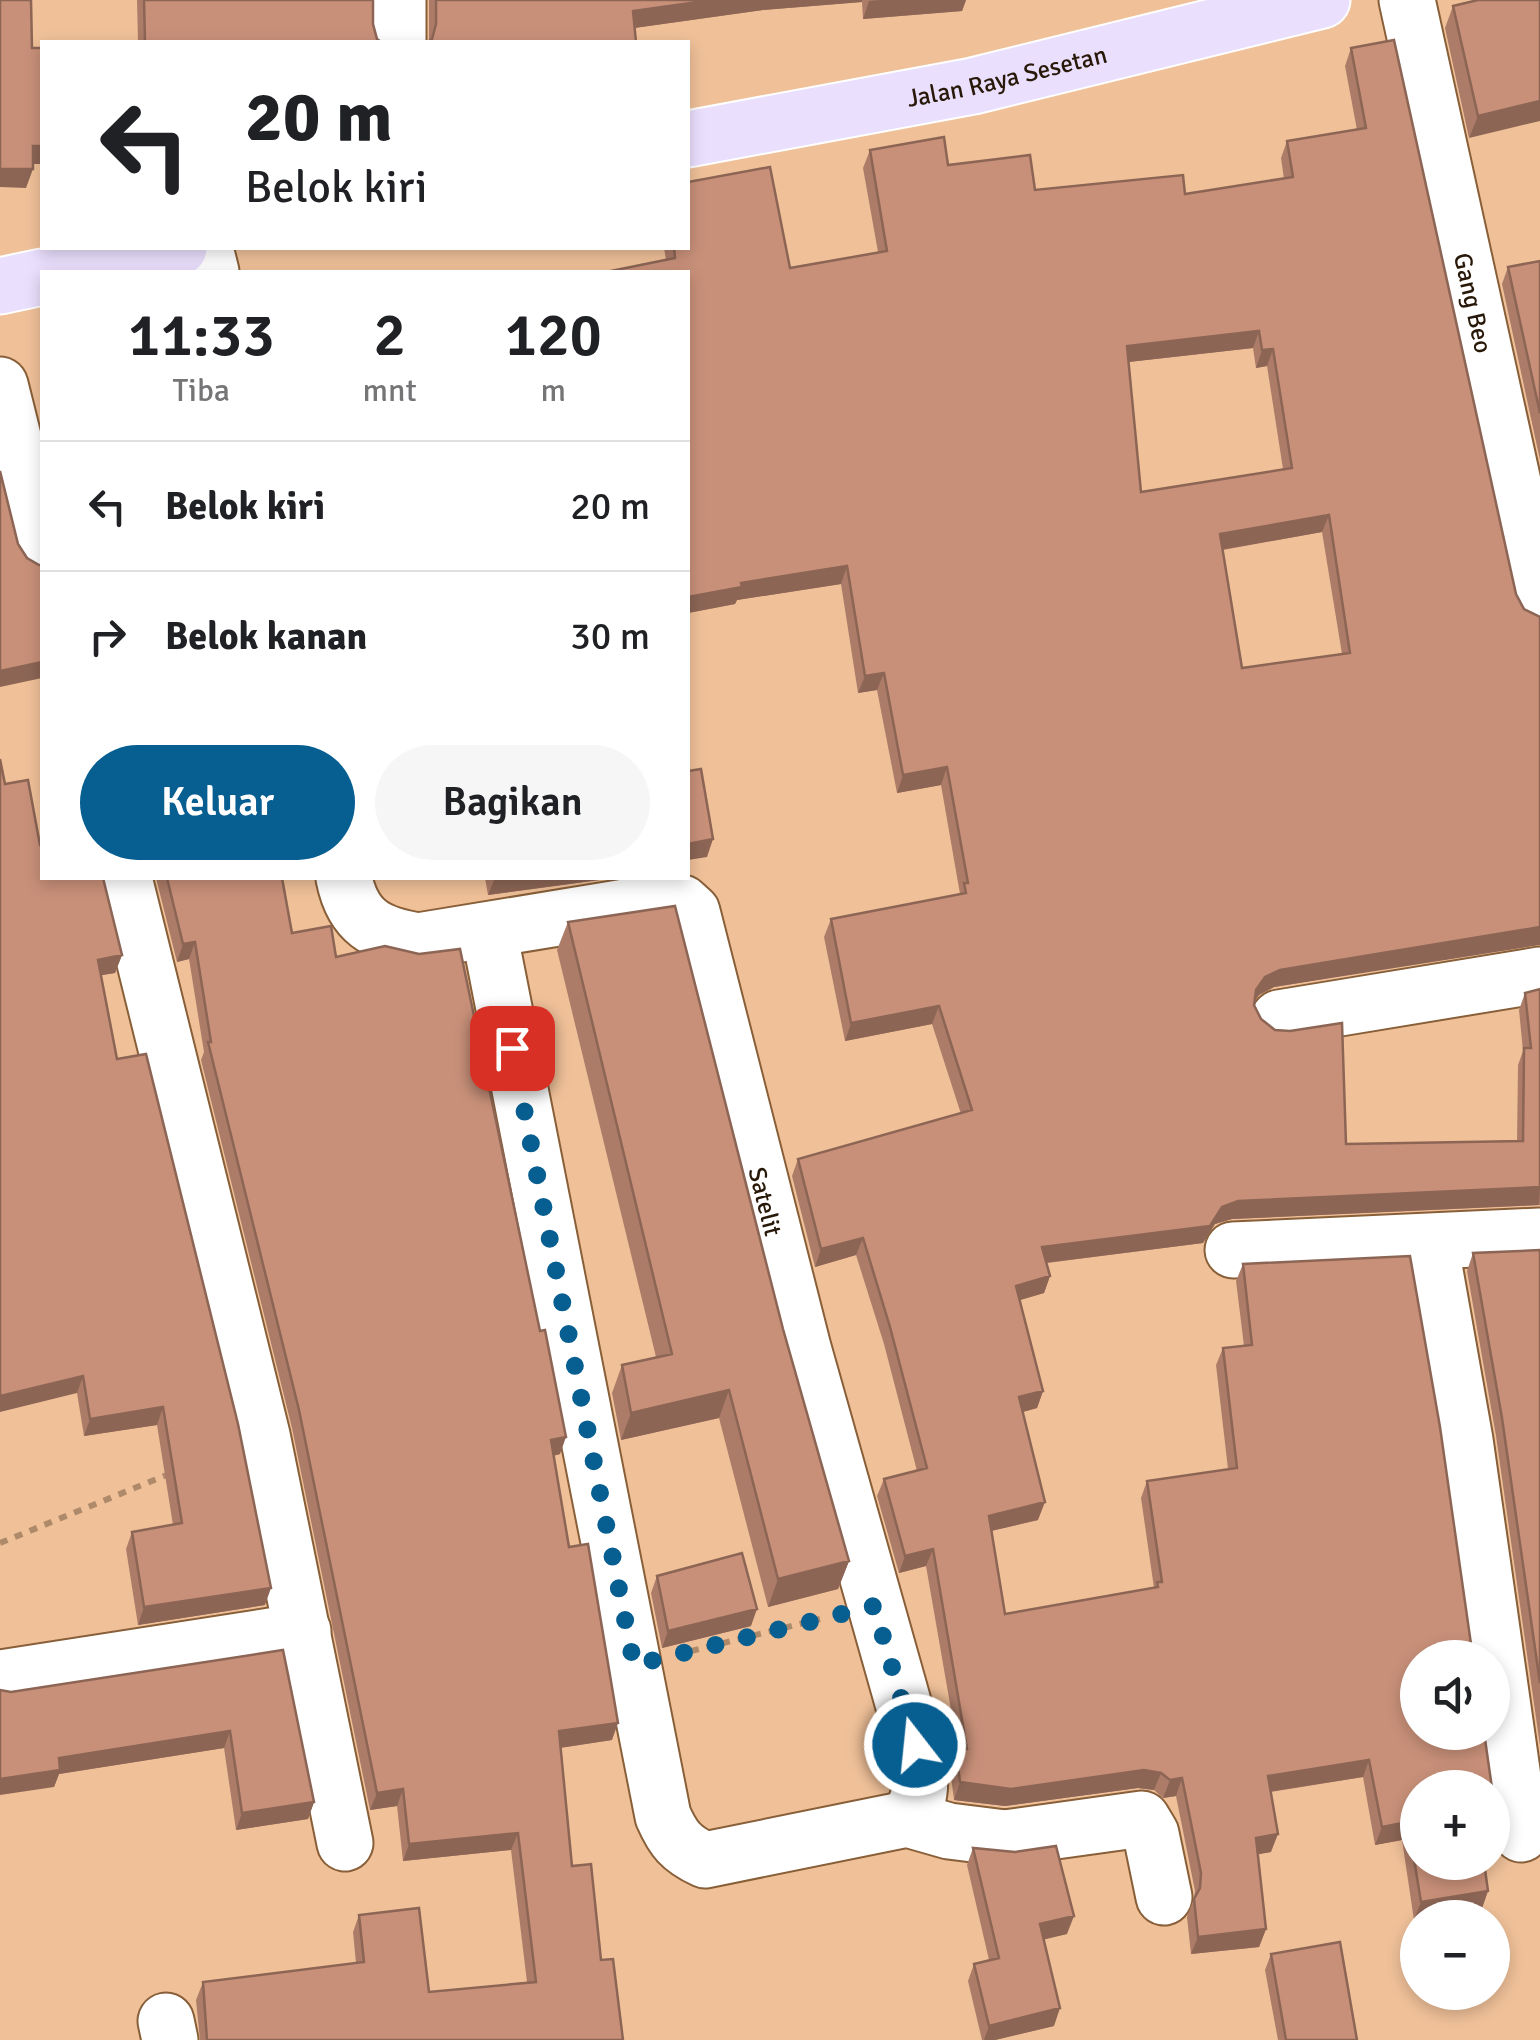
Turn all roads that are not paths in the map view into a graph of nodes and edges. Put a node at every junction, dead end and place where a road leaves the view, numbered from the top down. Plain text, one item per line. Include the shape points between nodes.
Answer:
1 (398, 0) edge
2 (1322, 0) edge
3 (1407, 0) edge
4 (398, 40) edge
5 (690, 139) edge
6 (169, 250) edge
7 (74, 270) edge
8 (40, 277) edge
9 (0, 286) edge
10 (0, 385) edge
11 (40, 545) edge
12 (1540, 605) edge
13 (124, 880) edge
14 (352, 897) edge
15 (489, 932) junction
16 (1540, 975) edge
17 (1278, 1018) dead end
18 (1540, 1236) edge
19 (1430, 1242) junction
20 (1233, 1250) dead end
21 (303, 1631) junction
22 (0, 1678) edge
23 (907, 1820) junction
24 (1521, 1834) dead end
25 (345, 1844) dead end
26 (1164, 1896) dead end

1 - 4 street
2 - 5 main road, Jalan Raya Sesetan via 973,86
3 - 12 street, Gang Beo
6 - 7 main road
8 - 9 main road
10 - 11 street
13 - 21 street via 262,1435
14 - 15 street, Satelit via 386,936 418,941
15 - 23 street, Satelit via 656,902 682,903 692,912 803,1348 915,1745 918,1805
15 - 23 street via 663,1816 682,1850 704,1860
16 - 17 street
18 - 19 street
19 - 20 street
19 - 24 street
21 - 22 street
21 - 25 street
23 - 26 street via 1006,1838 1142,1820

